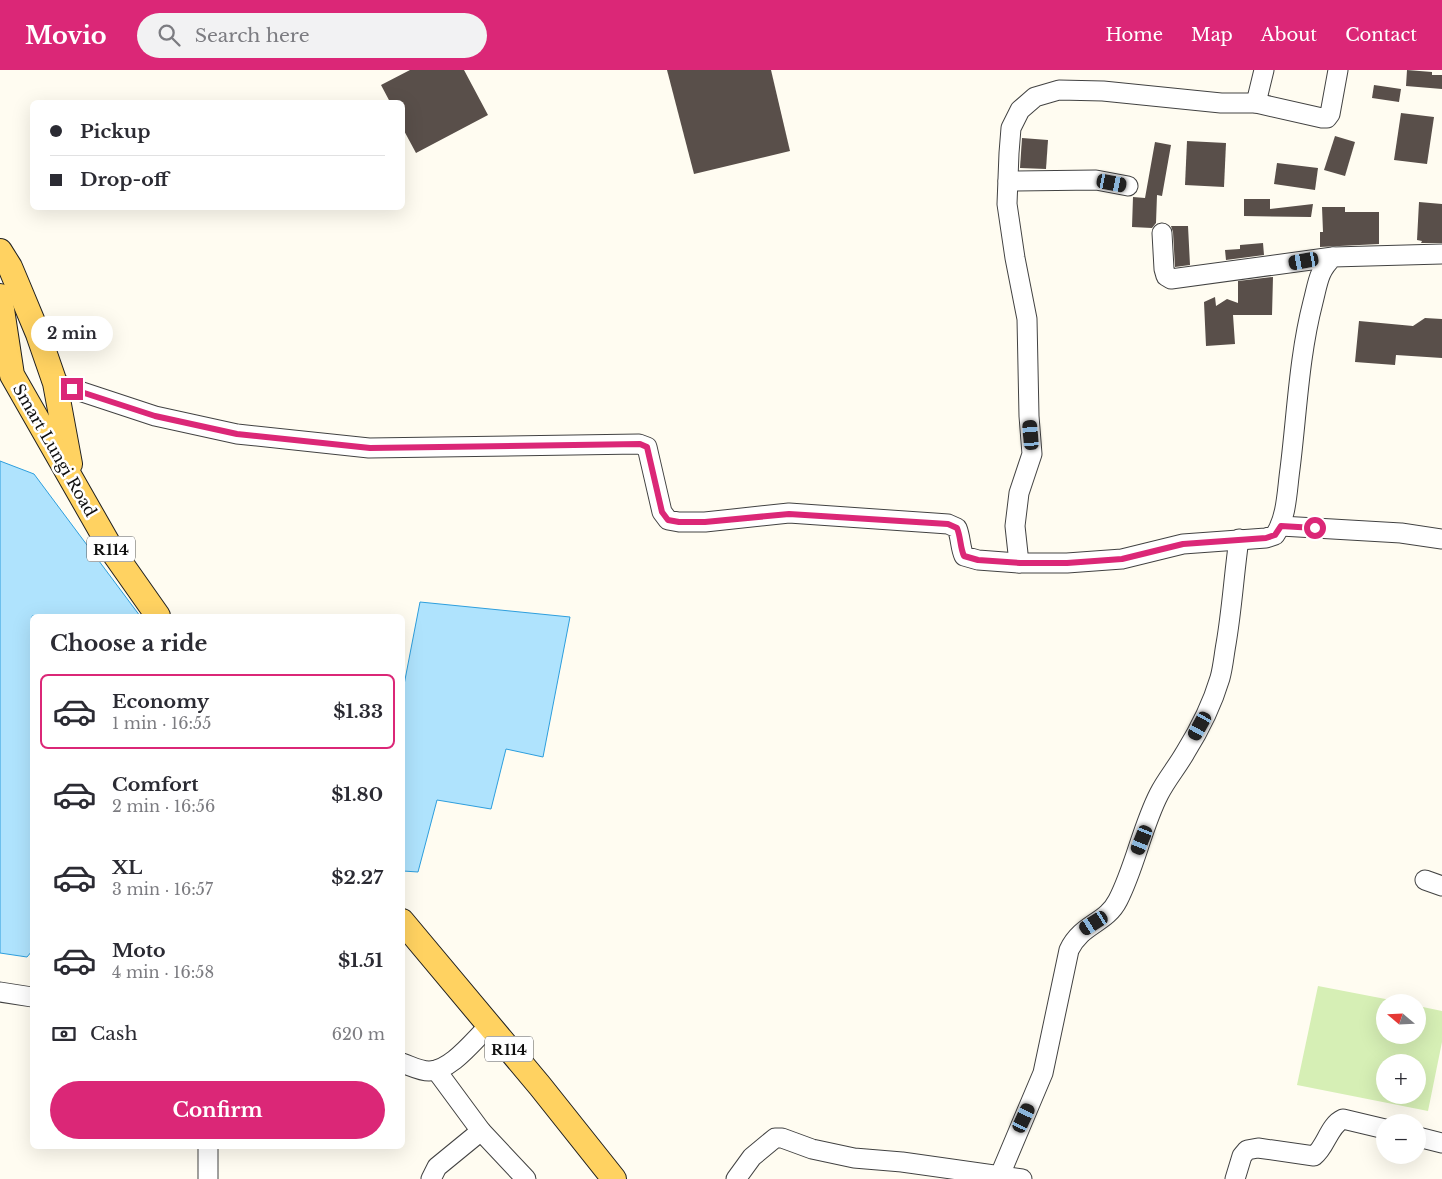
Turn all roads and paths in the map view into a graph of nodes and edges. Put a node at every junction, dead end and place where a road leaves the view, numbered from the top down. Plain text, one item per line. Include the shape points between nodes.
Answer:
1 (1264, 70) edge
2 (1338, 70) edge
3 (1256, 103) junction
4 (1008, 181) junction
5 (1128, 186) dead end
6 (1162, 232) dead end
7 (0, 251) edge
8 (1442, 254) edge
9 (1333, 257) junction
10 (0, 296) edge
11 (54, 384) junction
12 (71, 477) junction
13 (1281, 526) junction
14 (1239, 539) junction
15 (1442, 539) edge
16 (1020, 563) junction
17 (157, 614) edge
18 (405, 925) edge
19 (0, 992) edge
20 (30, 997) edge
21 (489, 1026) junction
22 (405, 1064) edge
23 (436, 1070) junction
24 (1376, 1128) edge
25 (480, 1131) junction
26 (1426, 1139) edge
27 (1442, 1143) edge
28 (208, 1149) edge
29 (991, 1176) edge
30 (208, 1179) edge
31 (431, 1179) edge
32 (526, 1179) edge
33 (614, 1179) edge
34 (736, 1179) edge
35 (1022, 1179) edge
36 (1235, 1179) edge

1 - 3 street
2 - 3 street via 1327,118
3 - 4 street via 1220,103 1102,91 1059,90 1036,97 1020,110 1012,128
4 - 5 street via 1096,180
4 - 16 street via 1012,240 1026,319 1032,454 1019,493 1015,526
6 - 9 street via 1164,269 1171,279
7 - 11 main road, R114 via 38,334
8 - 9 street
9 - 13 street via 1320,274 1307,324
10 - 12 main road, Smart Lungi Road / R114 via 12,375
11 - 12 main road, R114
11 - 16 street via 155,416 237,434 370,448 640,444 647,447 662,512 668,520 705,522 789,514 941,524 957,528 964,556
12 - 17 main road, Smart Lungi Road / R114 via 113,552
13 - 14 street via 1275,535 1266,538
13 - 15 street via 1401,533
14 - 16 street via 1183,544 1122,559
14 - 29 street via 1221,676 1208,712 1159,794 1118,901 1109,914 1078,935 1069,950 1043,1073
18 - 21 main road, R114
19 - 20 street
21 - 23 street via 458,1057
21 - 33 main road, R114
22 - 23 street
23 - 25 street
24 - 36 street via 1343,1119 1314,1156 1258,1148 1247,1150
25 - 31 street via 437,1168
25 - 32 street
26 - 27 street
28 - 30 street
29 - 34 street via 854,1158 775,1138 752,1157
29 - 35 street

